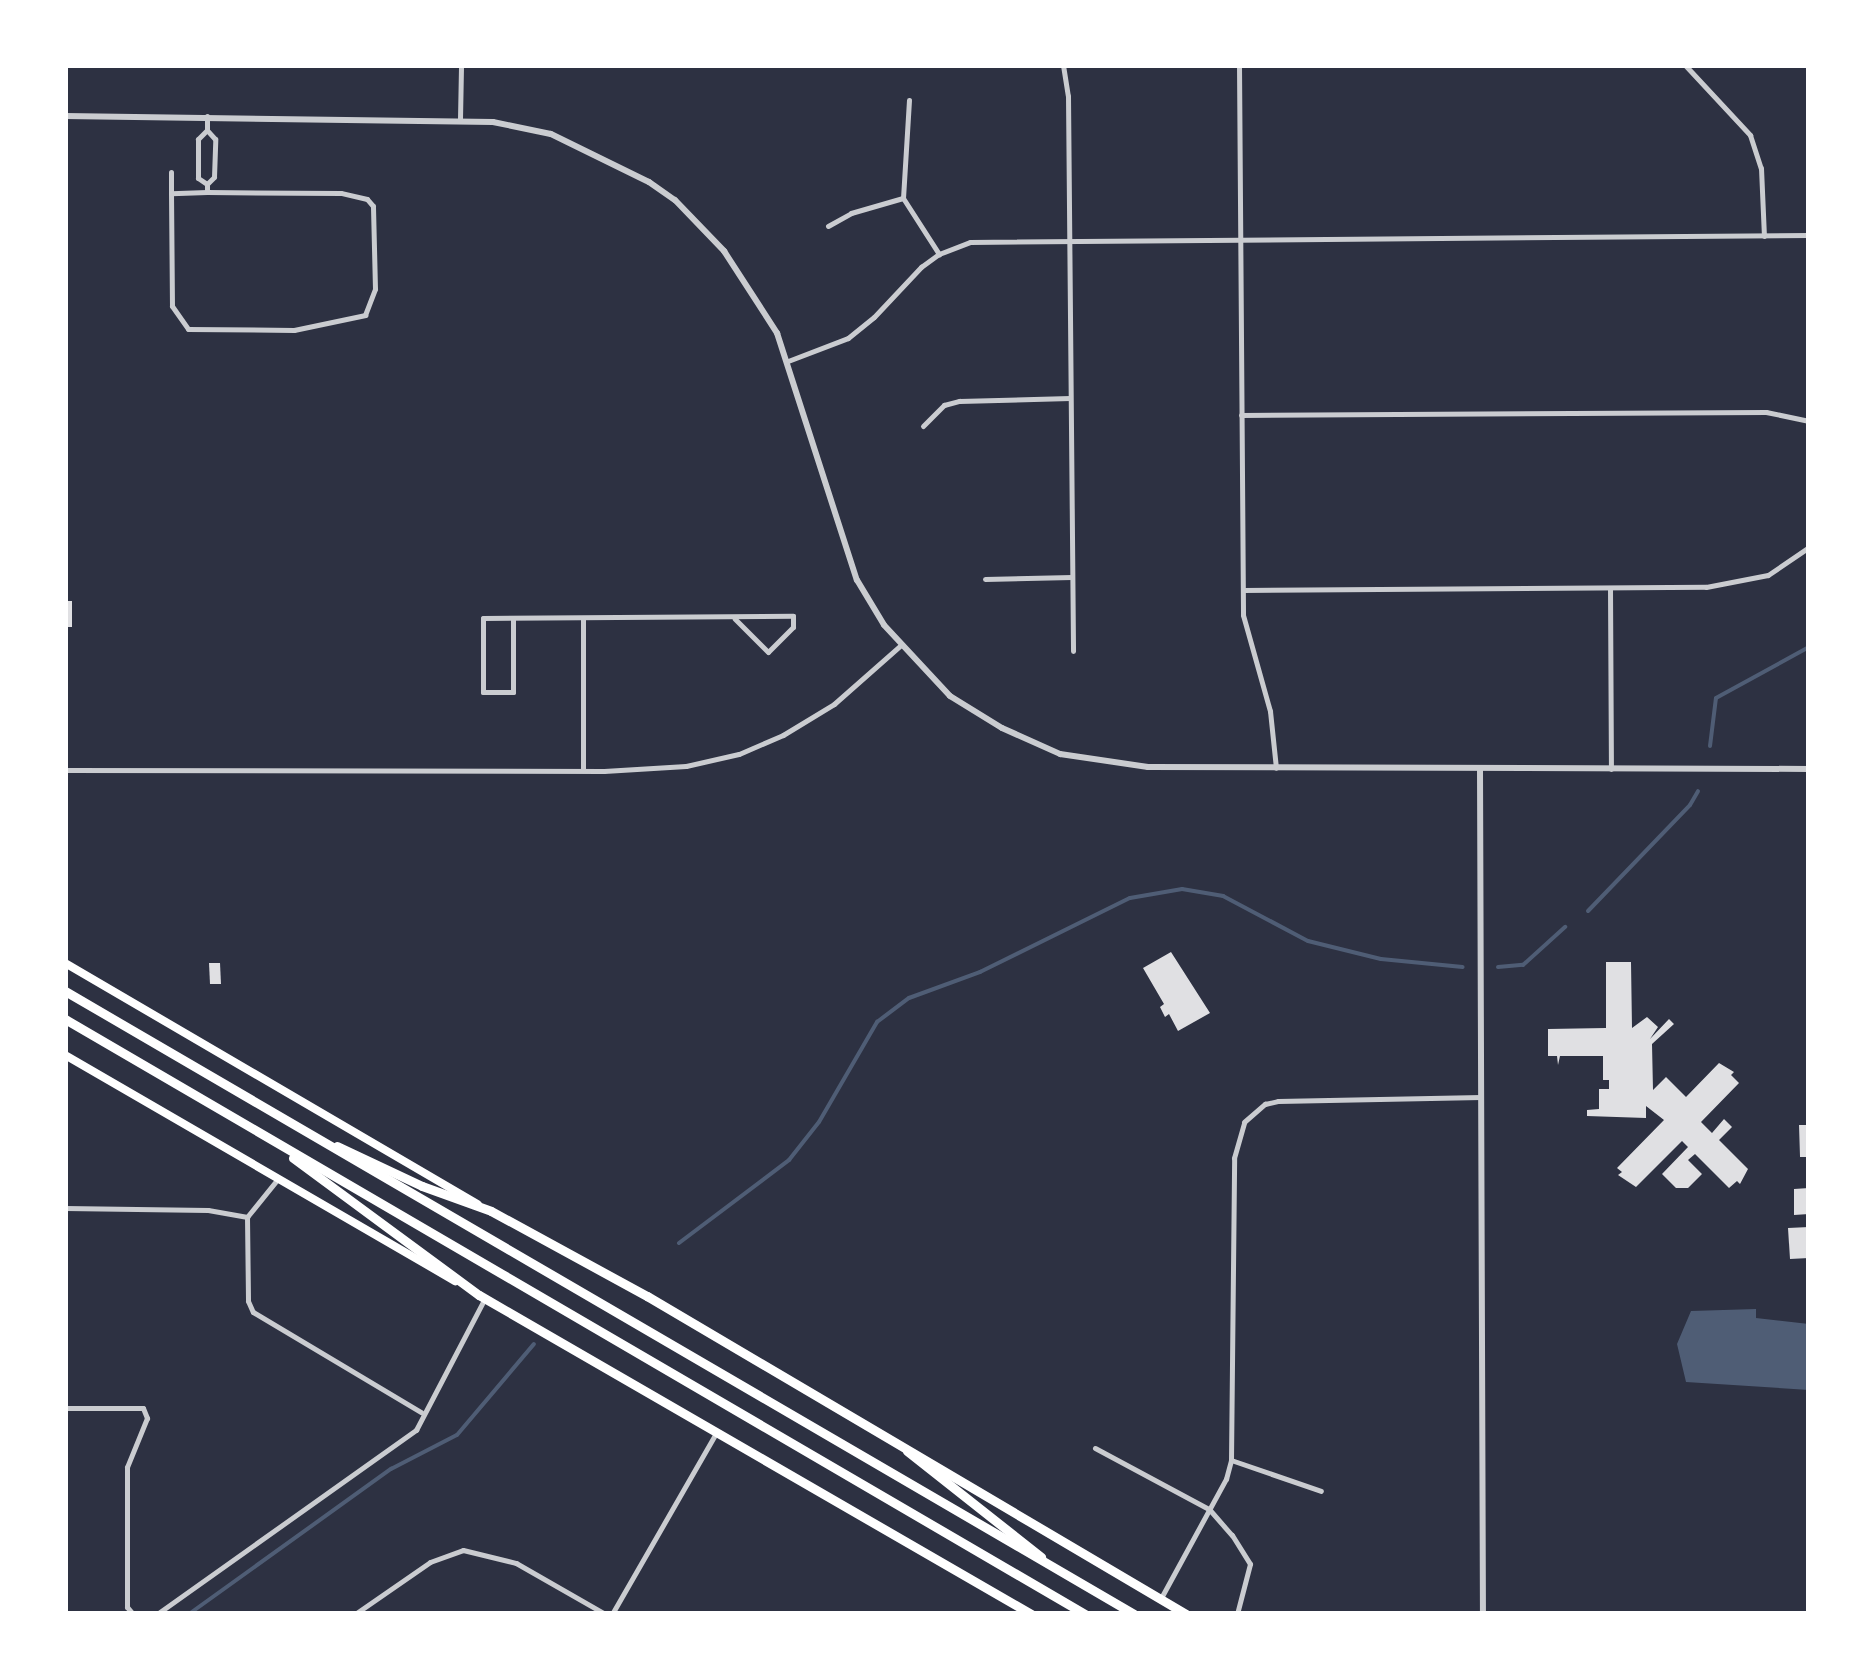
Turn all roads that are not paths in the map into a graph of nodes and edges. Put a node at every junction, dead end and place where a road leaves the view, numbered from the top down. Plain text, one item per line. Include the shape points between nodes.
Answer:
1 (461, 65) edge
2 (1063, 65) edge
3 (1239, 65) edge
4 (1685, 65) edge
5 (910, 100) dead end
6 (65, 116) edge
7 (207, 116) junction
8 (460, 119) junction
9 (207, 130) junction
10 (171, 172) dead end
11 (207, 188) junction
12 (171, 193) junction
13 (903, 198) junction
14 (828, 226) dead end
15 (1809, 235) edge
16 (1764, 236) junction
17 (1240, 238) junction
18 (1069, 240) junction
19 (939, 254) junction
20 (788, 361) junction
21 (1070, 398) junction
22 (1241, 415) junction
23 (1809, 421) edge
24 (923, 426) dead end
25 (1809, 547) edge
26 (1072, 576) junction
27 (984, 578) dead end
28 (1610, 588) junction
29 (1242, 590) junction
30 (513, 618) junction
31 (583, 618) junction
32 (735, 619) junction
33 (901, 644) junction
34 (1073, 651) dead end
35 (1276, 768) junction
36 (1612, 769) junction
37 (1809, 769) edge
38 (65, 770) edge
39 (1480, 770) junction
40 (583, 771) junction
41 (65, 963) edge
42 (65, 991) edge
43 (65, 1019) edge
44 (65, 1056) edge
45 (1481, 1097) junction
46 (284, 1120) junction
47 (259, 1132) junction
48 (277, 1180) junction
49 (65, 1208) edge
50 (491, 1211) junction
51 (247, 1218) junction
52 (482, 1297) junction
53 (65, 1408) edge
54 (422, 1412) junction
55 (716, 1433) junction
56 (1095, 1448) dead end
57 (906, 1451) junction
58 (1231, 1460) junction
59 (1320, 1491) dead end
60 (1209, 1509) junction
61 (1050, 1566) junction
62 (1161, 1598) junction
63 (133, 1614) edge
64 (157, 1614) edge
65 (354, 1614) edge
66 (608, 1614) edge
67 (1031, 1614) edge
68 (1085, 1614) edge
69 (1134, 1614) edge
70 (1186, 1614) edge
71 (1237, 1614) edge
72 (1484, 1614) edge

1 - 8 street
2 - 18 street
3 - 17 street
4 - 16 street via 1750,135 1761,168
5 - 13 street
6 - 7 street
7 - 8 street
7 - 9 street
8 - 20 street via 551,134 675,200 743,275
9 - 11 street via 215,140 214,177
9 - 11 street via 198,139 198,178
10 - 12 street
11 - 12 street
11 - 12 street via 368,199 374,206 375,289 365,314 294,330 188,329 172,306
13 - 14 street
13 - 19 street
15 - 16 street
16 - 17 street
17 - 18 street
17 - 22 street
18 - 19 street via 970,242
18 - 21 street
19 - 20 street via 848,338
20 - 33 street via 857,580
21 - 24 street via 958,402 944,405
21 - 26 street
22 - 23 street via 1766,412
22 - 29 street
25 - 28 street via 1768,576 1733,585
26 - 27 street
26 - 34 street
28 - 29 street
28 - 36 street
29 - 35 street via 1276,739
30 - 30 street via 513,692 483,692 483,618
30 - 31 street
31 - 32 street
31 - 40 street
32 - 32 street via 793,616 794,627 768,652
33 - 35 street via 950,696 1060,754 1113,765
33 - 40 street via 834,704 739,754 686,766
35 - 39 street
36 - 37 street
36 - 39 street
38 - 40 street
39 - 45 street
41 - 50 main road
42 - 46 highway
43 - 47 highway
44 - 48 main road
45 - 58 street via 1278,1102 1244,1122 1234,1158
45 - 72 street
46 - 50 highway
46 - 61 highway
47 - 52 highway
47 - 68 highway
48 - 51 street
48 - 52 main road
49 - 51 street via 208,1210
50 - 57 highway
51 - 54 street via 253,1312
52 - 54 street
52 - 55 highway
53 - 63 street via 143,1408 147,1418 128,1467
54 - 64 street via 416,1430
55 - 66 street
55 - 67 highway
56 - 60 street
57 - 61 highway
57 - 62 highway
58 - 59 street
58 - 60 street
60 - 62 street
60 - 71 street via 1250,1564
61 - 69 highway
62 - 70 highway
65 - 66 street via 430,1562 464,1550 516,1564

